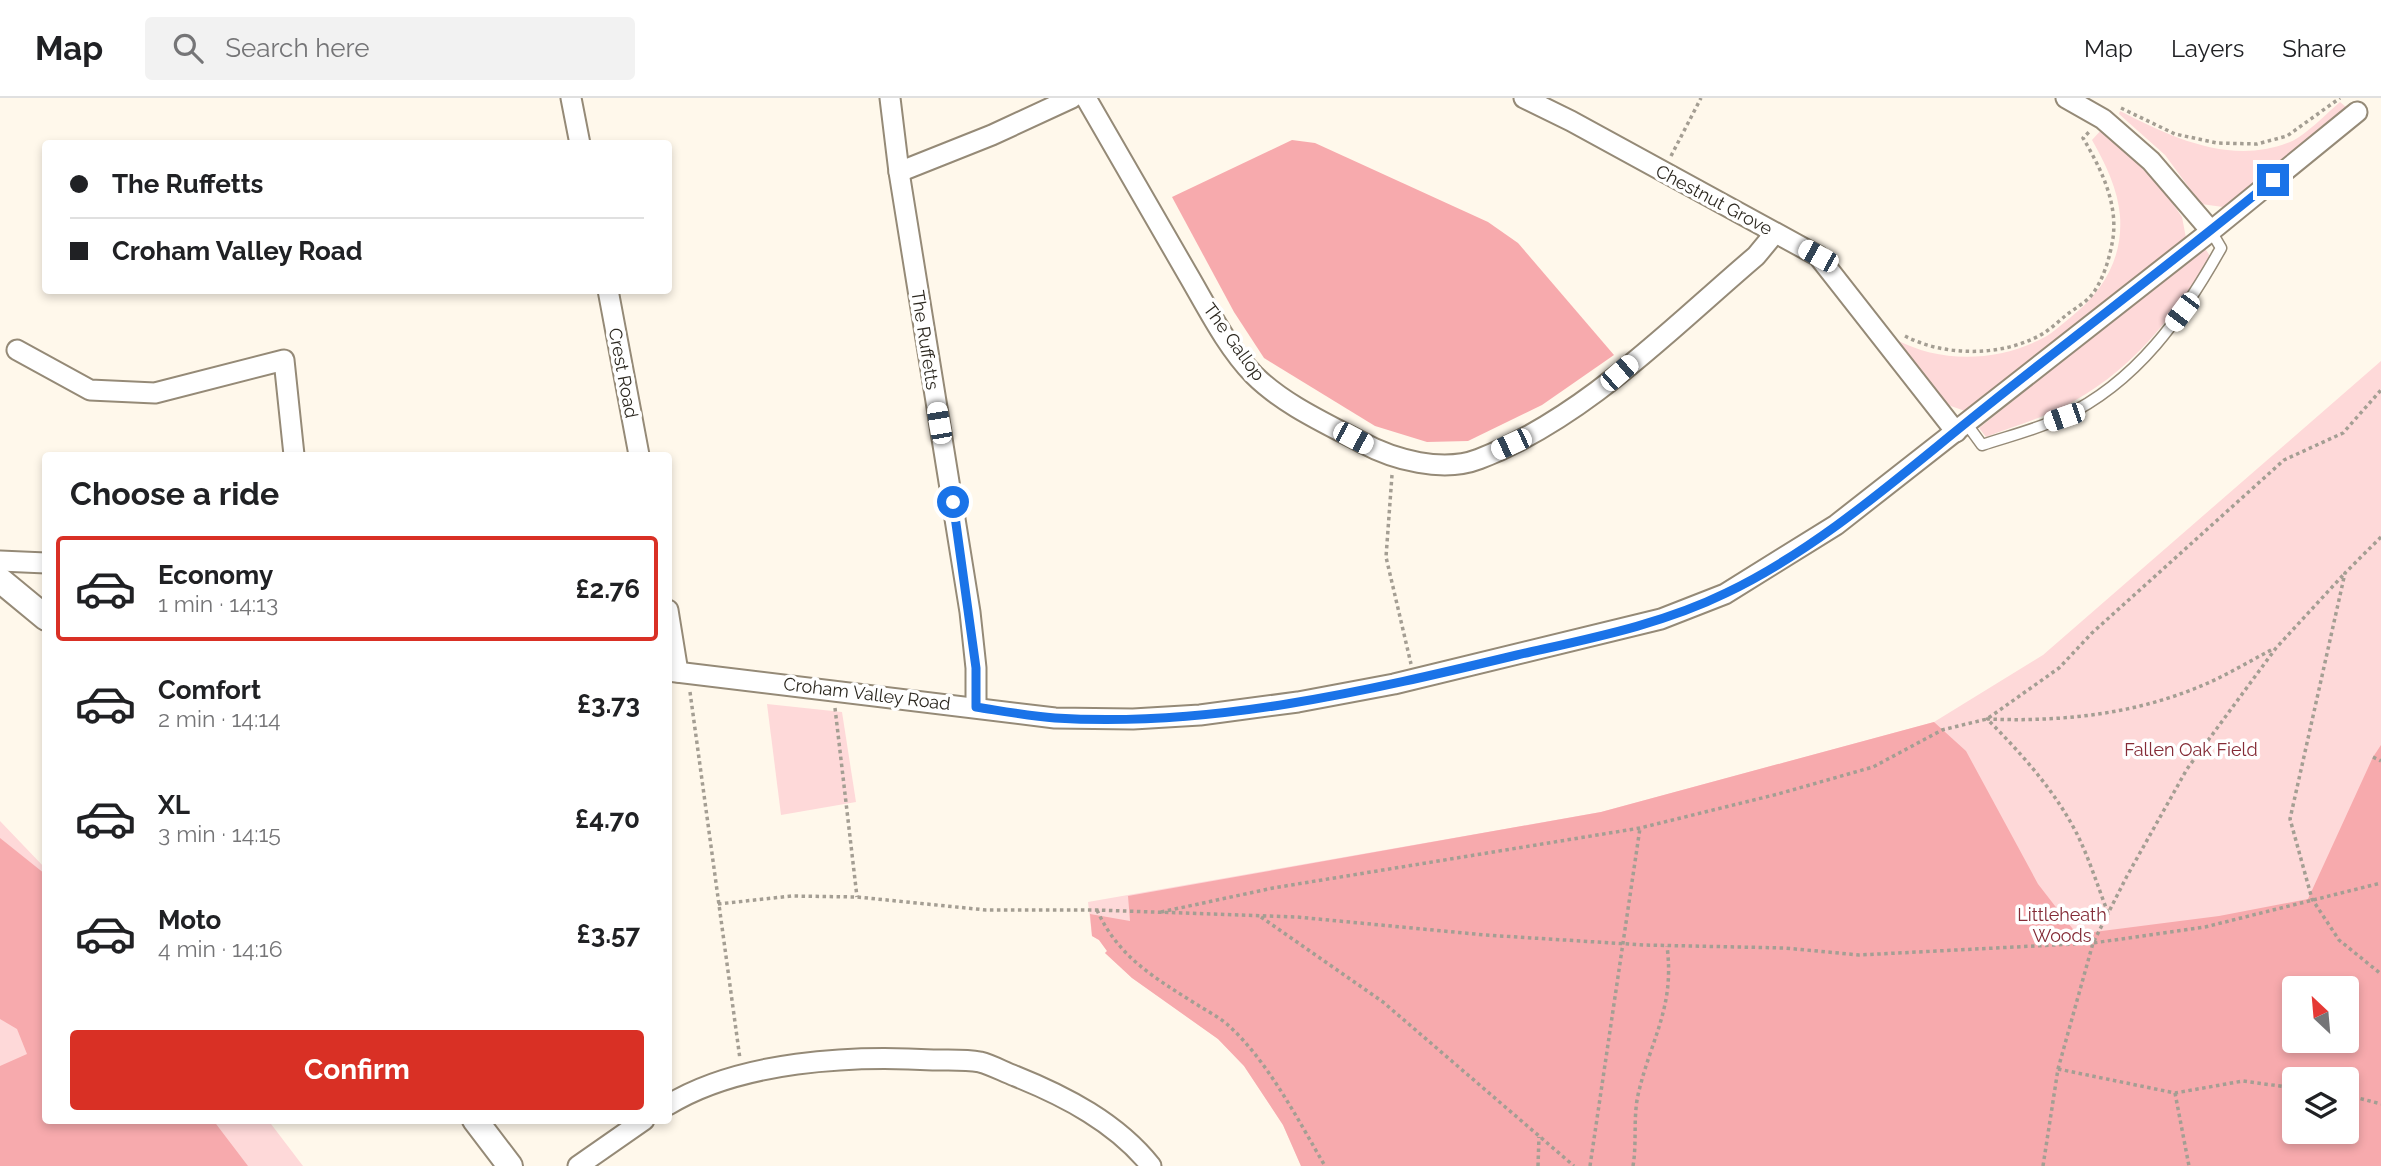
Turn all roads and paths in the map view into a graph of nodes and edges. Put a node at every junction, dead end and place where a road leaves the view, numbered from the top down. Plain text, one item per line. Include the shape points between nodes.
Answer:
1 (571, 98) edge
2 (890, 98) edge
3 (1072, 98) edge
4 (1086, 98) edge
5 (1524, 98) edge
6 (1701, 98) edge
7 (2066, 98) edge
8 (2340, 98) edge
9 (2357, 112) dead end
10 (2103, 119) junction
11 (579, 140) edge
12 (898, 172) junction
13 (1662, 173) junction
14 (2211, 231) junction
15 (1775, 233) junction
16 (609, 294) edge
17 (1882, 336) junction
18 (17, 350) dead end
19 (2381, 390) edge
20 (1961, 427) junction
21 (294, 452) edge
22 (638, 452) edge
23 (1394, 456) junction
24 (2381, 537) edge
25 (0, 561) edge
26 (42, 564) edge
27 (2345, 573) junction
28 (0, 580) edge
29 (42, 608) edge
30 (672, 634) edge
31 (2276, 648) junction
32 (679, 677) edge
33 (1415, 680) junction
34 (833, 690) junction
35 (976, 707) junction
36 (1987, 719) junction
37 (2373, 757) dead end
38 (2381, 761) edge
39 (1640, 828) junction
40 (2381, 883) edge
41 (857, 897) junction
42 (2312, 899) junction
43 (718, 904) junction
44 (1097, 910) junction
45 (1152, 913) junction
46 (2108, 913) junction
47 (1260, 916) junction
48 (2093, 943) junction
49 (1623, 944) junction
50 (1667, 946) junction
51 (2381, 974) edge
52 (2059, 1069) junction
53 (743, 1075) junction
54 (2282, 1086) edge
55 (2175, 1093) junction
56 (2359, 1098) edge
57 (672, 1103) edge
58 (2381, 1104) edge
59 (478, 1124) edge
60 (638, 1124) edge
61 (1539, 1137) junction
62 (510, 1166) edge
63 (578, 1166) edge
64 (1151, 1166) edge
65 (1325, 1166) edge
66 (1538, 1166) edge
67 (1574, 1166) edge
68 (1590, 1166) edge
69 (1633, 1166) edge
70 (2043, 1166) edge
71 (2189, 1166) edge

1 - 11 street
2 - 12 street, The Ruffetts
3 - 12 street
4 - 23 street, The Gallop via 1219,328 1252,373 1318,419
5 - 13 street, Chestnut Grove
6 - 13 path
7 - 10 street
8 - 10 path via 2287,136 2257,144 2217,143 2175,134 2116,107
9 - 14 street, Croham Valley Road
10 - 14 street via 2151,161
10 - 17 path via 2082,138 2102,174 2113,216 2108,258 2089,297 2043,333 1996,349 1929,346 1891,328
12 - 35 street, The Ruffetts via 970,612
13 - 15 street, Chestnut Grove
14 - 20 street, Croham Valley Road
14 - 20 lane via 2221,248 2194,297 2160,343 2121,380 2064,417 1982,445
15 - 17 street, Chestnut Grove via 1818,256
15 - 23 street, The Gallop via 1756,256 1603,387 1528,437 1476,460 1451,465
16 - 22 street, Crest Road
17 - 20 street, Chestnut Grove
18 - 21 street via 90,390 155,393 284,360
19 - 36 path via 2343,433 2284,460 2059,668
20 - 33 street, Croham Valley Road via 1836,525 1725,594 1661,619
23 - 33 path via 1386,557
24 - 27 path
25 - 26 street
27 - 31 path
27 - 42 path via 2290,819
28 - 29 street
30 - 32 street
31 - 36 path via 2195,689 2122,710 2040,721
31 - 46 path via 2186,769
32 - 34 street, Croham Valley Road
32 - 43 path
33 - 35 street, Croham Valley Road via 1187,716 1055,718
34 - 35 street, Croham Valley Road
34 - 41 path
36 - 39 path via 1942,730 1873,767
36 - 46 path via 2018,750 2078,836
37 - 38 path
39 - 45 path via 1273,888
39 - 49 path
40 - 42 path
41 - 43 path via 792,896
41 - 44 path via 986,910
42 - 48 path via 2205,927
42 - 51 path via 2339,940
43 - 53 path
44 - 45 path
44 - 65 path via 1104,927 1137,966 1227,1024 1254,1054
45 - 47 path
46 - 48 path
47 - 49 path
47 - 61 path via 1383,1002
48 - 50 path via 1858,955 1785,948
48 - 52 path
49 - 50 path
49 - 68 path
50 - 69 path via 1669,989 1638,1097
52 - 55 path
52 - 70 path
53 - 57 street
53 - 64 street via 800,1063 879,1057 981,1062 1057,1093 1121,1134
54 - 55 path via 2243,1081
55 - 71 path
56 - 58 path
59 - 62 street
60 - 63 street
61 - 66 path
61 - 67 path

